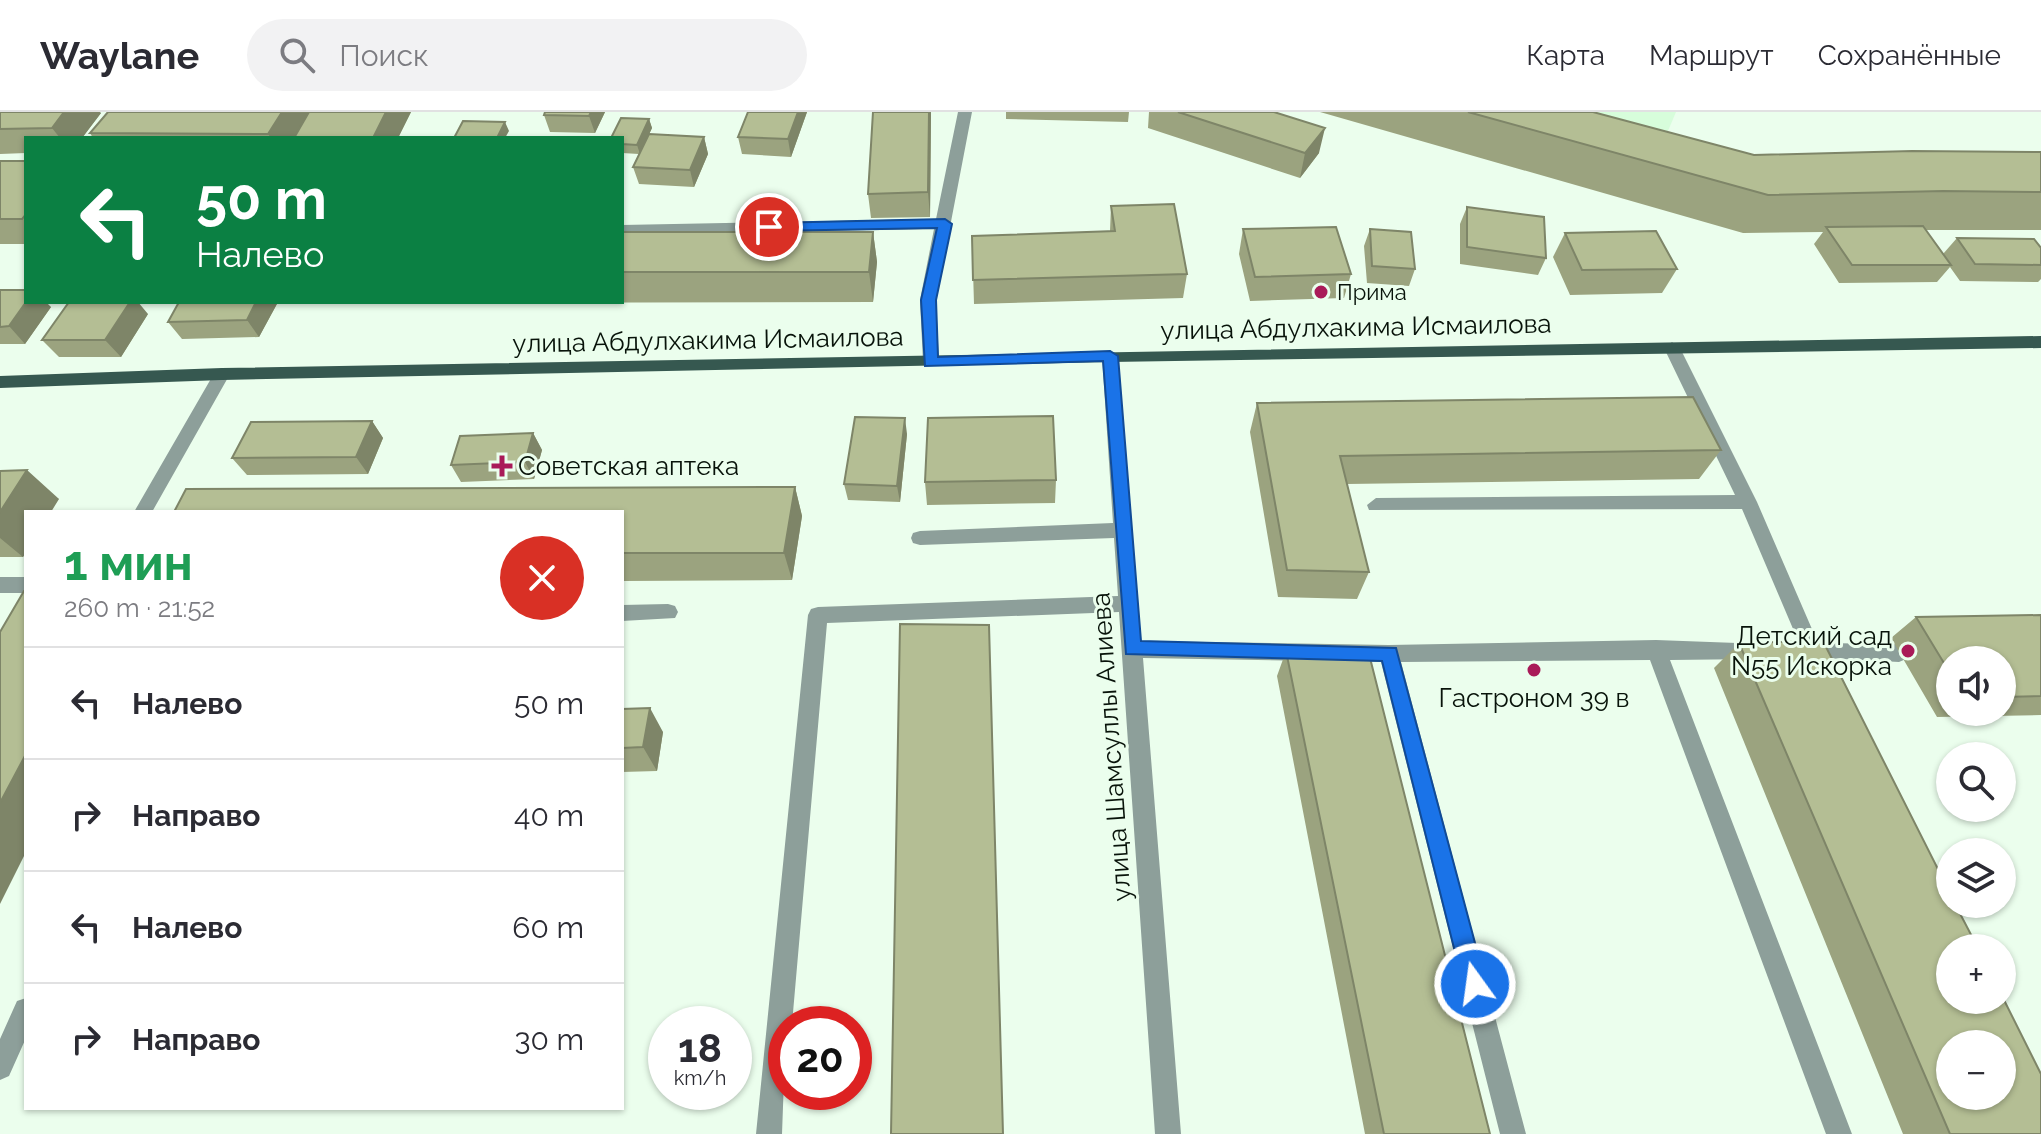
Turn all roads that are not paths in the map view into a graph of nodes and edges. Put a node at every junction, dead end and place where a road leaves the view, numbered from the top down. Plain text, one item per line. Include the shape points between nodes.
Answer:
1 (965, 112) edge
2 (945, 224) junction
3 (624, 230) edge
4 (2032, 342) edge
5 (1672, 348) junction
6 (2041, 349) edge
7 (1110, 356) junction
8 (931, 362) junction
9 (222, 374) junction
10 (0, 382) edge
11 (1748, 502) junction
12 (1376, 505) dead end
13 (144, 510) edge
14 (1123, 530) junction
15 (920, 538) dead end
16 (0, 585) edge
17 (24, 585) edge
18 (1129, 604) junction
19 (668, 612) dead end
20 (624, 613) edge
21 (1132, 649) junction
22 (1656, 649) junction
23 (1796, 651) junction
24 (1899, 653) dead end
25 (1389, 654) junction
26 (24, 1014) edge
27 (0, 1067) edge
28 (769, 1134) edge
29 (1168, 1134) edge
30 (1513, 1134) edge
31 (1839, 1134) edge

1 - 2 street
2 - 3 street
2 - 8 street via 928,300
4 - 5 main road, улица Абдулхакима Исмаилова
4 - 6 street
5 - 7 main road, улица Абдулхакима Исмаилова
5 - 11 street
7 - 8 main road, улица Абдулхакима Исмаилова
7 - 14 street, улица Шамсуллы Алиева
8 - 9 main road, улица Абдулхакима Исмаилова
9 - 10 main road, улица Абдулхакима Исмаилова
9 - 13 street
11 - 12 street
11 - 23 street
14 - 15 street
14 - 18 street, улица Шамсуллы Алиева
16 - 17 street
18 - 21 street, улица Шамсуллы Алиева
18 - 28 street via 818,615
19 - 20 street
21 - 25 street
21 - 29 street, улица Шамсуллы Алиева
22 - 23 street
22 - 25 street
22 - 31 street
23 - 24 street
25 - 30 street
26 - 27 street

